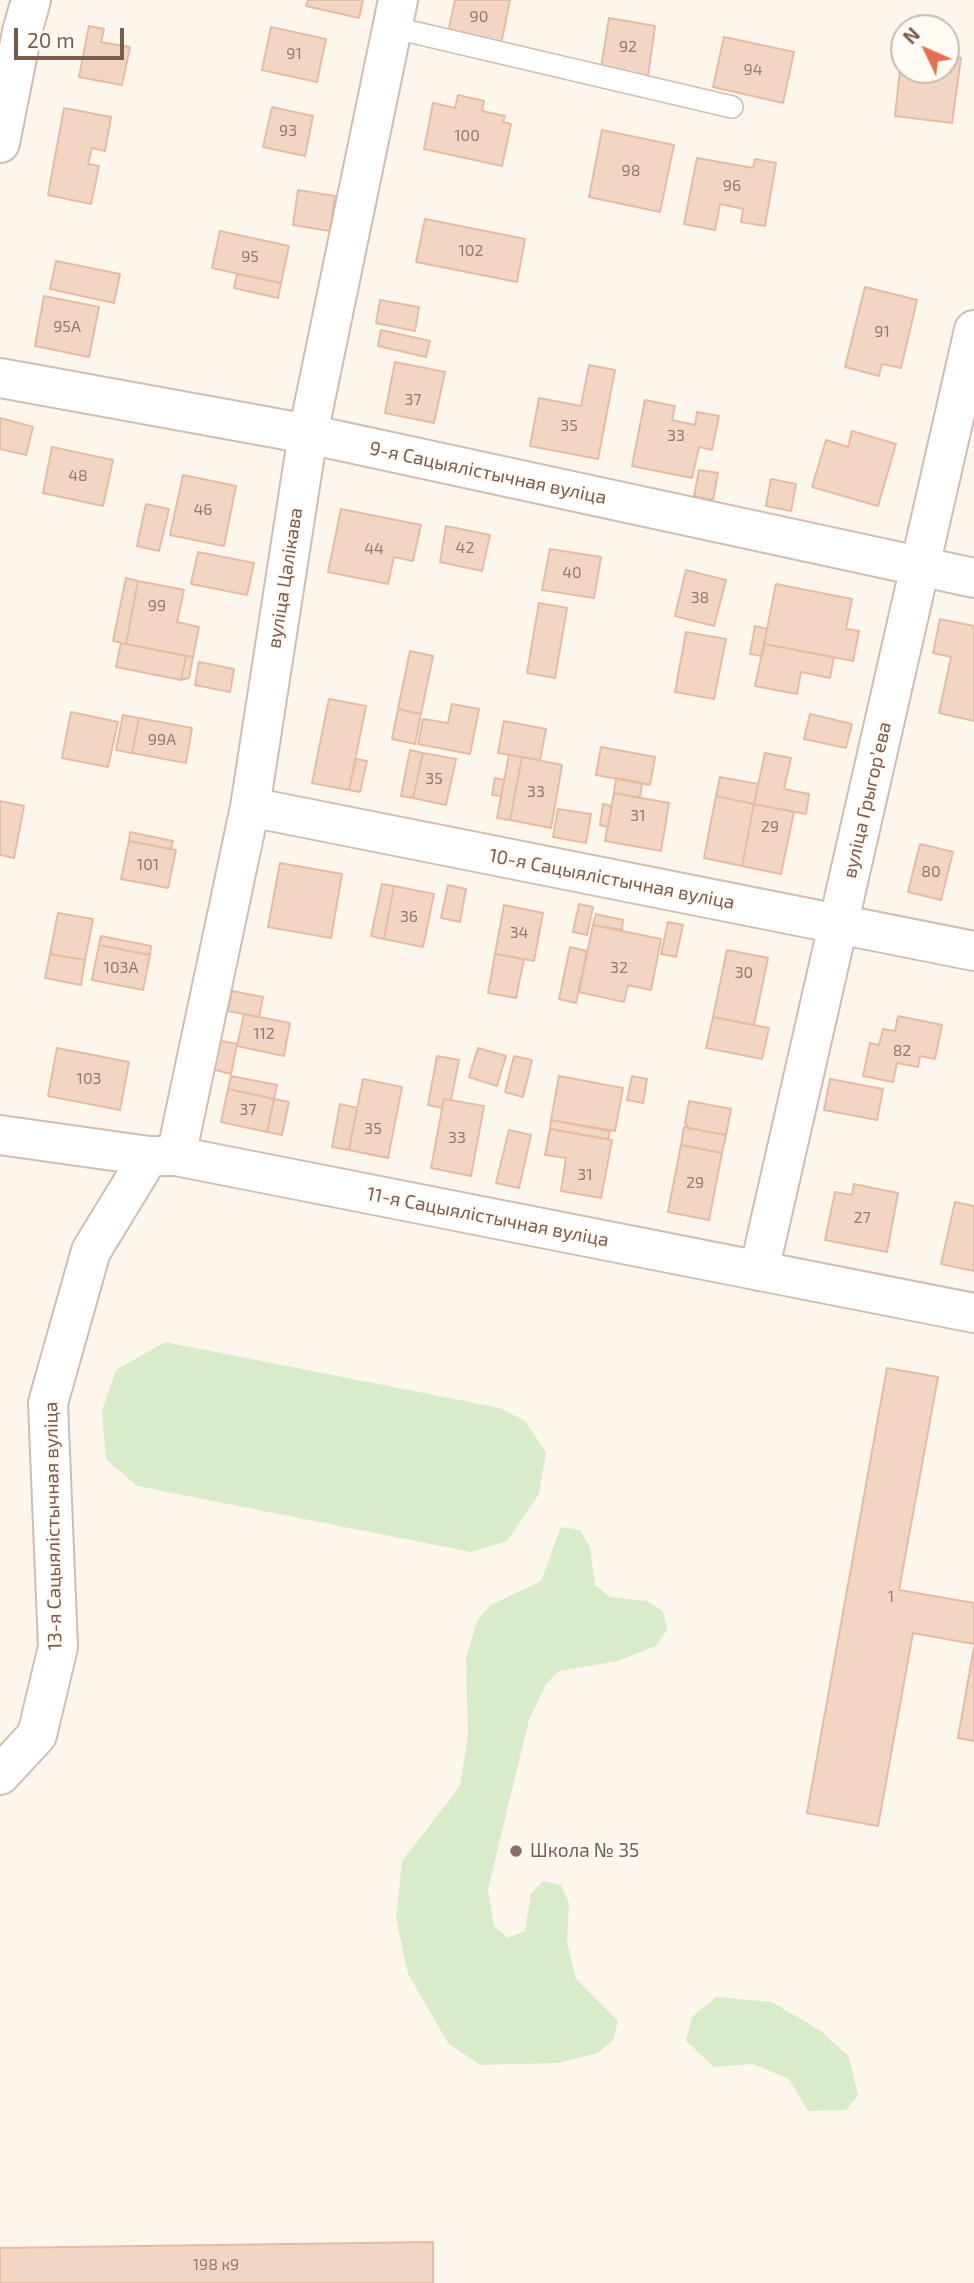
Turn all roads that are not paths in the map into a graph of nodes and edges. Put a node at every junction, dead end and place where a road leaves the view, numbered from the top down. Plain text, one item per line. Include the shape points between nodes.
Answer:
1 (31, 0) edge
2 (394, 13) edge
3 (732, 107) dead end
4 (0, 143) edge
5 (974, 330) edge
6 (0, 378) edge
7 (308, 434) junction
8 (921, 568) junction
9 (974, 578) edge
10 (250, 807) junction
11 (839, 924) junction
12 (974, 951) edge
13 (0, 1135) edge
14 (162, 1156) junction
15 (759, 1271) junction
16 (974, 1313) edge
17 (0, 1775) edge

1 - 4 street
2 - 3 lane
2 - 7 street, вуліца Цалікава
5 - 8 street, вуліца Грыгорʼева
6 - 7 street, 9-я Сацыялістычная вуліца
7 - 8 street, 9-я Сацыялістычная вуліца
7 - 10 street, вуліца Цалікава
8 - 9 street, 9-я Сацыялістычная вуліца
8 - 11 street, вуліца Грыгорʼева
10 - 11 street, 10-я Сацыялістычная вуліца
10 - 14 street, вуліца Цалікава
11 - 12 street, 10-я Сацыялістычная вуліца
11 - 15 street, вуліца Грыгорʼева
13 - 14 street, 11-я Сацыялістычная вуліца
14 - 15 street, 11-я Сацыялістычная вуліца
14 - 17 street, 13-я Сацыялістычная вуліца via 91,1251 48,1403 58,1647 37,1735
15 - 16 street, 11-я Сацыялістычная вуліца

